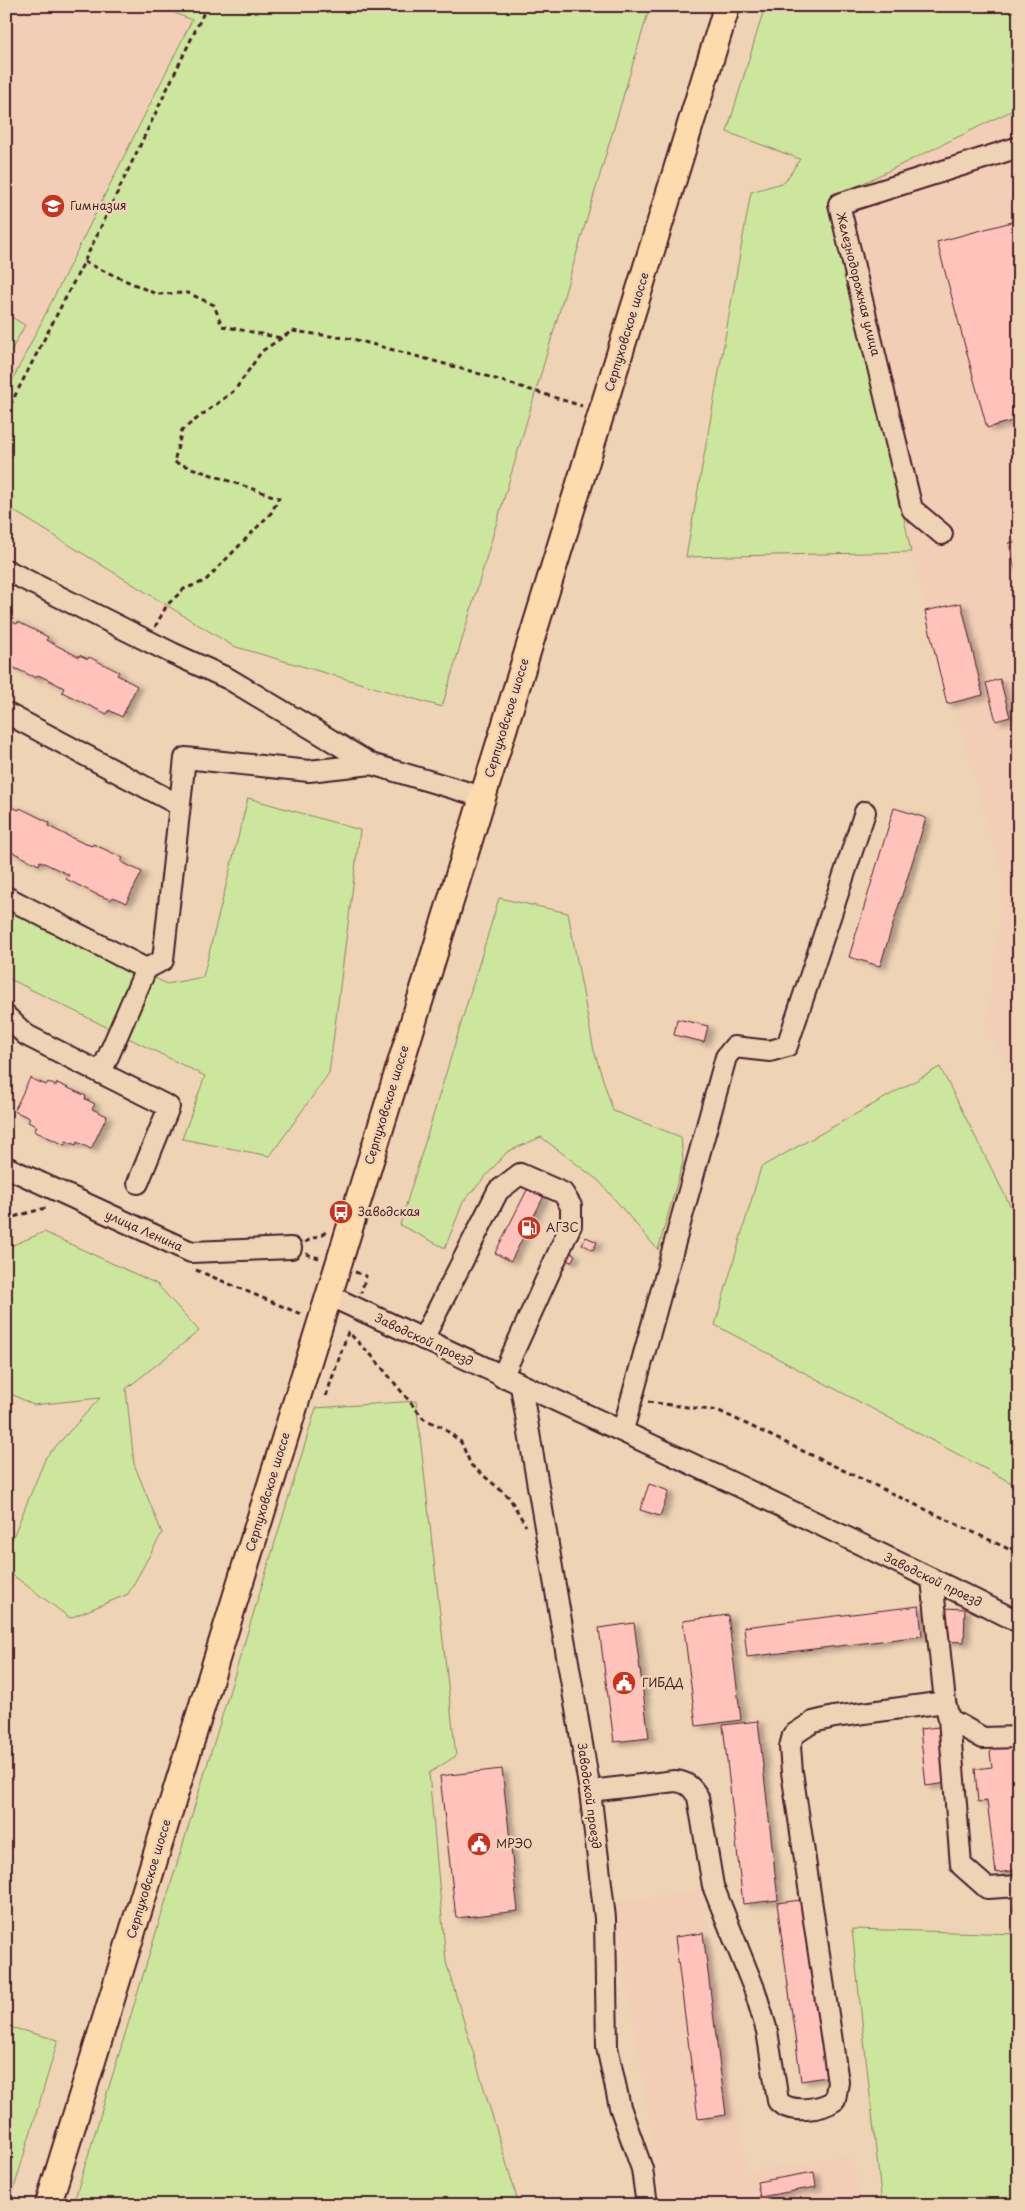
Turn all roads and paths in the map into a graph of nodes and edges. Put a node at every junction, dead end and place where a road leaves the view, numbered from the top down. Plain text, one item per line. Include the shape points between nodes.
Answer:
1 (207, 6) edge
2 (727, 6) edge
3 (1019, 147) edge
4 (84, 262) junction
5 (282, 338) junction
6 (602, 412) junction
7 (6, 413) edge
8 (942, 534) dead end
9 (6, 570) edge
10 (148, 641) junction
11 (6, 713) edge
12 (371, 764) junction
13 (482, 797) junction
14 (179, 805) junction
15 (865, 812) dead end
16 (6, 897) edge
17 (146, 969) junction
18 (6, 1016) edge
19 (101, 1073) junction
20 (6, 1167) edge
21 (138, 1183) dead end
22 (73, 1200) junction
23 (6, 1219) edge
24 (336, 1228) dead end
25 (291, 1248) junction
26 (338, 1265) junction
27 (192, 1269) dead end
28 (328, 1294) junction
29 (320, 1322) junction
30 (423, 1339) junction
31 (502, 1377) junction
32 (521, 1386) junction
33 (326, 1396) dead end
34 (632, 1400) junction
35 (623, 1430) junction
36 (529, 1531) dead end
37 (1019, 1554) edge
38 (932, 1579) junction
39 (1019, 1622) edge
40 (947, 1710) junction
41 (1019, 1737) edge
42 (590, 1791) junction
43 (1019, 1886) edge
44 (48, 2205) edge
45 (647, 2205) edge

1 - 4 path
2 - 6 main road, Серпуховское шоссе
3 - 8 street, Железнодорожная улица via 839,204 912,509
4 - 5 path via 156,294 188,294 214,305 222,326
4 - 7 path
5 - 6 path via 292,331 353,339
5 - 10 path via 262,351 235,390 182,430 174,462 279,498 271,513 205,581 184,589 167,605
6 - 13 main road, Серпуховское шоссе
9 - 10 street
10 - 12 street via 229,679
11 - 14 street
12 - 13 street
12 - 14 street via 309,771 185,758
13 - 26 main road, Серпуховское шоссе
14 - 17 street via 162,960
15 - 34 street via 787,1046 770,1051 734,1047 726,1057
16 - 17 street
17 - 19 street
18 - 19 street via 26,1035
19 - 21 street via 169,1107
20 - 22 street, улица Ленина
22 - 23 path
22 - 25 street, улица Ленина via 191,1252
24 - 25 path
25 - 26 path
26 - 28 main road, Серпуховское шоссе
27 - 29 path
28 - 29 main road, Серпуховское шоссе
28 - 30 street, Заводской проезд
29 - 44 main road, Серпуховское шоссе
30 - 31 street, Заводской проезд
30 - 31 street via 498,1191 520,1174 563,1193 571,1206 571,1225
31 - 32 street, Заводской проезд
32 - 35 street, Заводской проезд
32 - 42 street, Заводской проезд
33 - 36 path via 348,1332 424,1419 442,1427 461,1442 471,1465 509,1498
34 - 35 street
34 - 37 path via 719,1411
35 - 38 street, Заводской проезд
38 - 39 street, Заводской проезд
38 - 40 street
40 - 41 street via 983,1738
40 - 42 street via 834,1717 814,1722 792,1735 792,1772 838,2082 836,2100 830,2104 793,2109 785,2108 778,2101 767,2031 713,1886 698,1797 693,1787 675,1781
40 - 43 street via 961,1865 987,1888
42 - 45 street, Заводской проезд via 605,1918 607,2048 620,2107 642,2169

